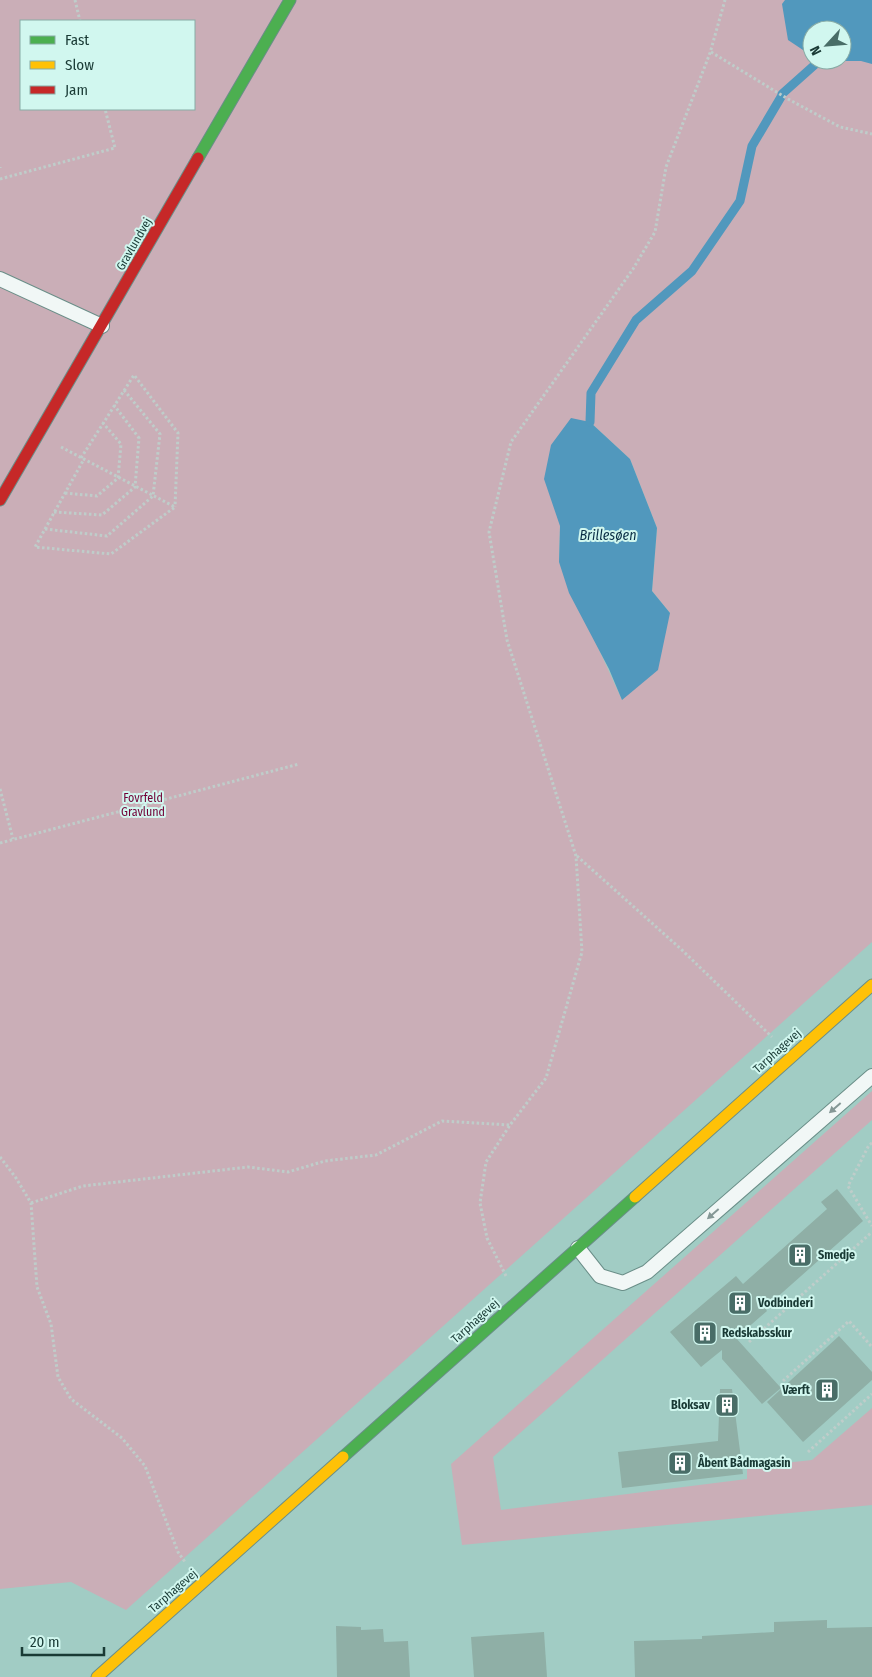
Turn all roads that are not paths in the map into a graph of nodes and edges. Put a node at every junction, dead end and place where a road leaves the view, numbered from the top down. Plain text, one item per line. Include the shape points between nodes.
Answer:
1 (290, 0) edge
2 (0, 279) edge
3 (102, 326) junction
4 (0, 500) edge
5 (872, 985) edge
6 (872, 1076) edge
7 (578, 1248) junction
8 (97, 1677) edge

1 - 3 main road, Gravlundvej
2 - 3 lane
3 - 4 main road, Gravlundvej
5 - 7 main road, Tarphagevej
6 -> 7 lane via 647,1272 623,1283 600,1276
7 - 8 main road, Tarphagevej

